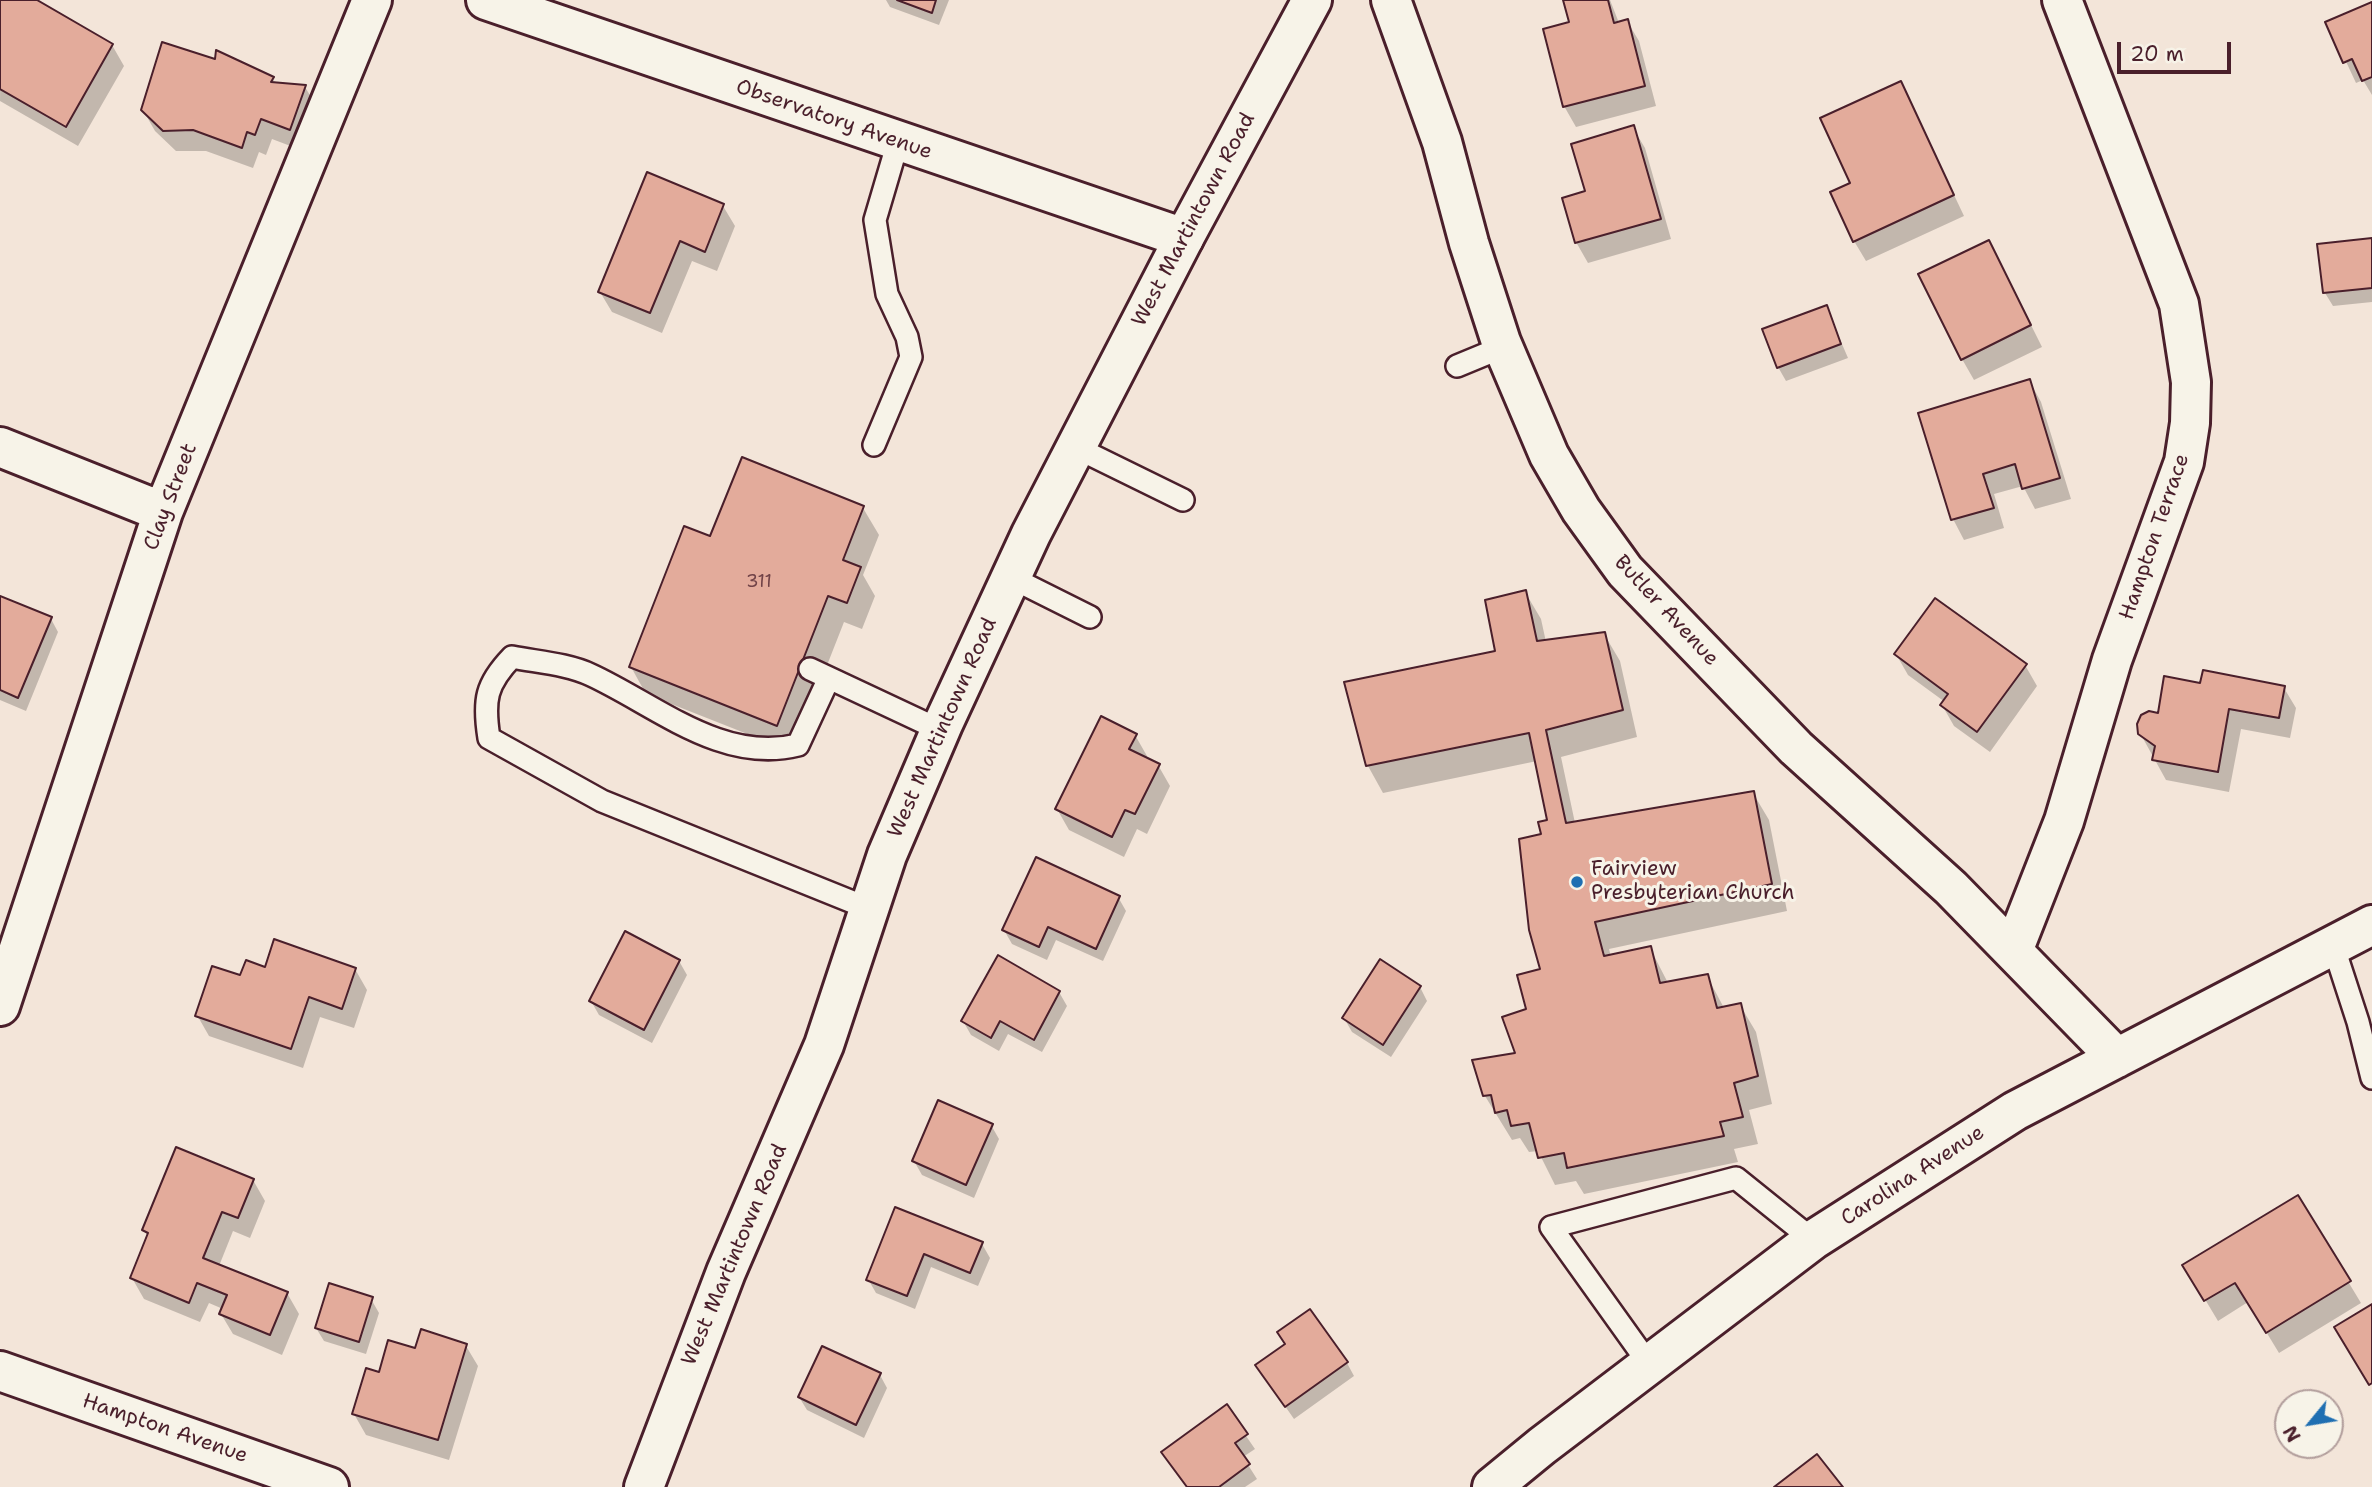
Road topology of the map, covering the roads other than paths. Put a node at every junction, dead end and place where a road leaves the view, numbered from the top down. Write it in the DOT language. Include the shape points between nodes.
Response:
graph roads {
  1 [pos="372,0"];
  2 [pos="485,0"];
  3 [pos="1312,0"];
  4 [pos="1391,0"];
  5 [pos="2062,0"];
  6 [pos="898,142"];
  7 [pos="1184,238"];
  8 [pos="1503,347"];
  9 [pos="1457,366"];
  10 [pos="874,445"];
  11 [pos="0,447"];
  12 [pos="1075,447"];
  13 [pos="1183,500"];
  14 [pos="163,512"];
  15 [pos="1010,578"];
  16 [pos="1090,617"];
  17 [pos="940,730"];
  18 [pos="870,909"];
  19 [pos="2372,925"];
  20 [pos="2333,946"];
  21 [pos="2013,951"];
  22 [pos="0,1006"];
  23 [pos="2117,1058"];
  24 [pos="2372,1078"];
  25 [pos="1813,1240"];
  26 [pos="1650,1364"];
  27 [pos="0,1371"];
  28 [pos="330,1487"];
  29 [pos="644,1487"];
  30 [pos="1493,1487"];
  1 -- 14 [label="street, Clay Street"];
  2 -- 6 [label="street, Observatory Avenue"];
  3 -- 7 [label="street, West Martintown Road"];
  4 -- 8 [label="street, Butler Avenue" via="1441,142"];
  5 -- 21 [label="street, Hampton Terrace" via="2179,304 2191,382 2190,409 2184,462 2112,660 2064,821"];
  6 -- 7 [label="street, Observatory Avenue"];
  6 -- 10 [label="lane" via="875,220 887,293 911,357"];
  7 -- 12 [label="street, West Martintown Road"];
  8 -- 9 [label="lane"];
  8 -- 21 [label="street, Butler Avenue" via="1549,455 1581,510 1626,572 1796,748 1951,888"];
  11 -- 14 [label="street"];
  12 -- 13 [label="lane"];
  12 -- 15 [label="street, West Martintown Road"];
  14 -- 22 [label="street, Clay Street"];
  15 -- 16 [label="lane"];
  15 -- 17 [label="street, West Martintown Road"];
  17 -- 18 [label="street, West Martintown Road" via="887,855"];
  17 -- 18 [label="lane" via="819,674 798,745 775,751 728,745 588,674 513,657 494,676 484,708 489,738 602,801"];
  18 -- 29 [label="street, West Martintown Road" via="824,1045 726,1272"];
  19 -- 20 [label="street, Carolina Avenue"];
  20 -- 23 [label="street, Carolina Avenue"];
  20 -- 24 [label="lane"];
  21 -- 23 [label="street, Butler Avenue"];
  23 -- 25 [label="street, Carolina Avenue" via="2015,1111"];
  25 -- 26 [label="street, Carolina Avenue"];
  25 -- 26 [label="lane" via="1737,1178 1551,1227"];
  26 -- 30 [label="street, Carolina Avenue"];
  27 -- 28 [label="street, Hampton Avenue"];
}
